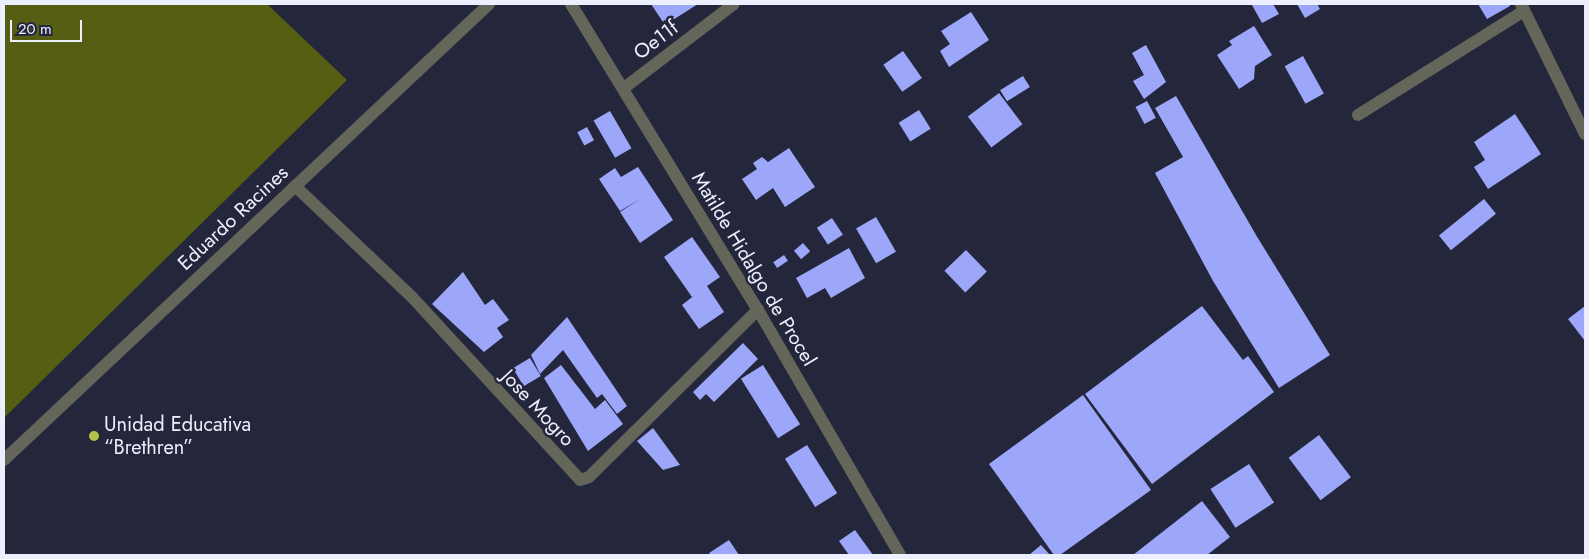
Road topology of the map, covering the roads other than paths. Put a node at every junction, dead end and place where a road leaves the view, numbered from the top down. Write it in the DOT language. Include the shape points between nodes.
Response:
graph roads {
  1 [pos="489,4"];
  2 [pos="571,4"];
  3 [pos="734,4"];
  4 [pos="1522,7"];
  5 [pos="624,88"];
  6 [pos="1358,115"];
  7 [pos="1585,134"];
  8 [pos="295,186"];
  9 [pos="758,310"];
  10 [pos="4,460"];
  11 [pos="900,555"];
  1 -- 8 [label="street, Eduardo Racines"];
  2 -- 5 [label="street, Matilde Hidalgo de Procel"];
  3 -- 5 [label="street, Oe11f"];
  4 -- 6 [label="street"];
  4 -- 7 [label="street"];
  5 -- 9 [label="street, Matilde Hidalgo de Procel"];
  8 -- 9 [label="street, Jose Mogro" via="412,298 580,480 589,477"];
  8 -- 10 [label="street, Eduardo Racines"];
  9 -- 11 [label="street, Matilde Hidalgo de Procel"];
}
